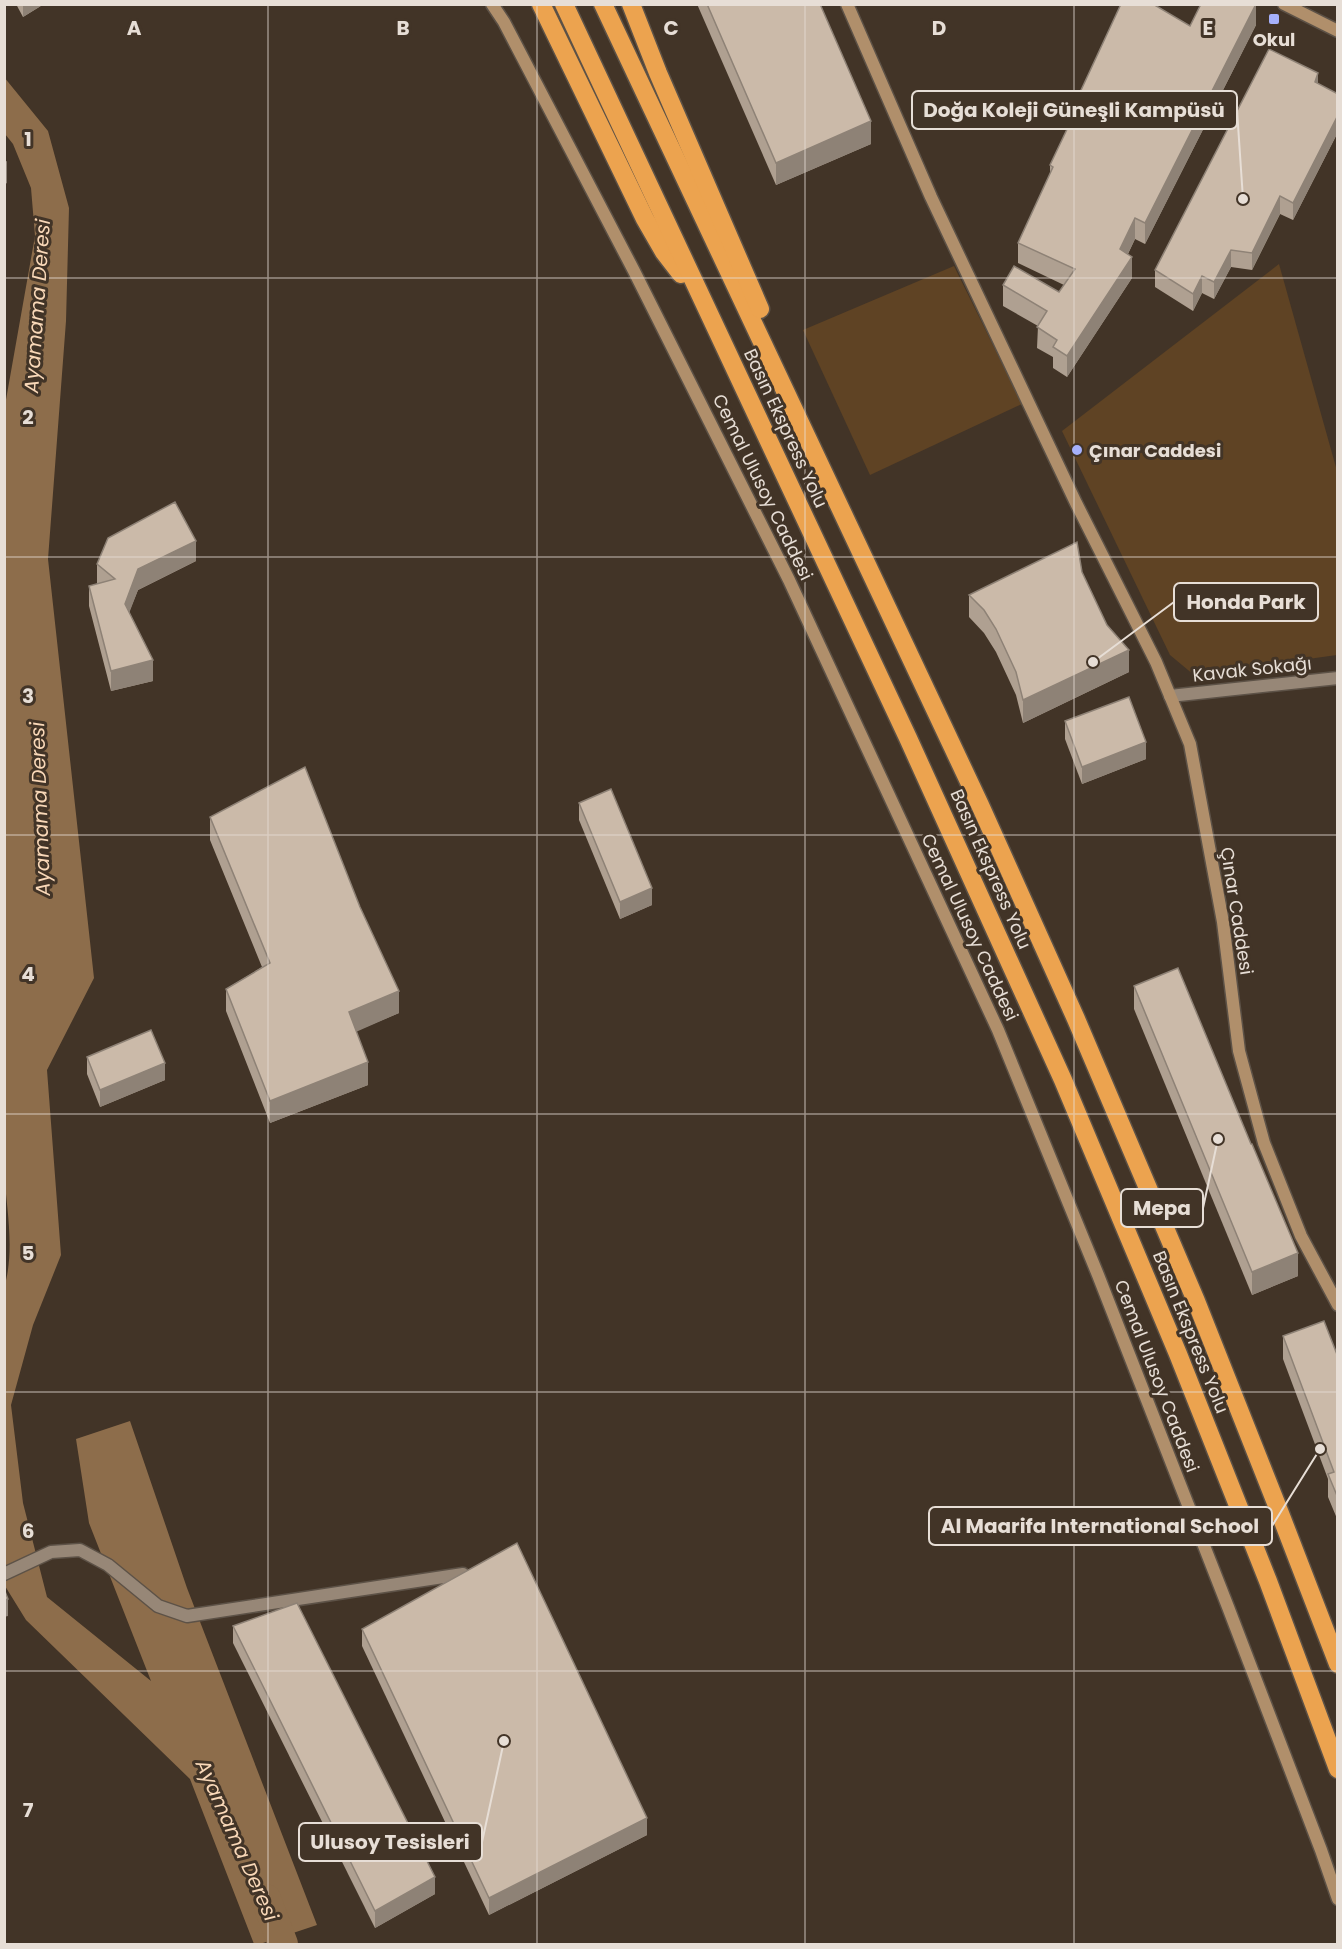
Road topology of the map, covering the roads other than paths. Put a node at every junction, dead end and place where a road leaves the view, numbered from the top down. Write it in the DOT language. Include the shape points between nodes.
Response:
graph roads {
  1 [pos="492,4"];
  2 [pos="541,4"];
  3 [pos="564,4"];
  4 [pos="603,4"];
  5 [pos="631,4"];
  6 [pos="638,4"];
  7 [pos="847,4"];
  8 [pos="1284,4"];
  9 [pos="1338,31"];
  10 [pos="658,73"];
  11 [pos="702,300"];
  12 [pos="768,353"];
  13 [pos="1338,678"];
  14 [pos="1170,696"];
  15 [pos="1334,1288"];
  16 [pos="1338,1305"];
  17 [pos="4,1574"];
  18 [pos="463,1574"];
  19 [pos="1338,1664"];
  20 [pos="1338,1769"];
  21 [pos="1338,1899"];
  1 -- 21 [label="main road, Cemal Ulusoy Caddesi" via="594,193 789,580 998,1030 1228,1607"];
  2 -- 11 [label="highway" via="645,219 664,252"];
  3 -- 11 [label="highway, Basın Ekspress Yolu"];
  4 -- 12 [label="highway, Basın Ekspress Yolu"];
  5 -- 10 [label="highway"];
  6 -- 10 [label="highway"];
  7 -- 14 [label="main road, Çınar Caddesi" via="936,207"];
  8 -- 9 [label="main road"];
  10 -- 12 [label="highway" via="764,318"];
  11 -- 20 [label="highway, Basın Ekspress Yolu" via="1067,1090 1178,1354"];
  12 -- 19 [label="highway, Basın Ekspress Yolu" via="980,805 1109,1095"];
  13 -- 14 [label="street, Kavak Sokağı"];
  14 -- 15 [label="main road, Çınar Caddesi" via="1190,744 1223,922 1239,1051 1264,1143 1301,1236"];
  15 -- 16 [label="main road, Çınar Caddesi"];
  17 -- 18 [label="street" via="51,1552 80,1550 108,1565 158,1606 187,1616"];
}
